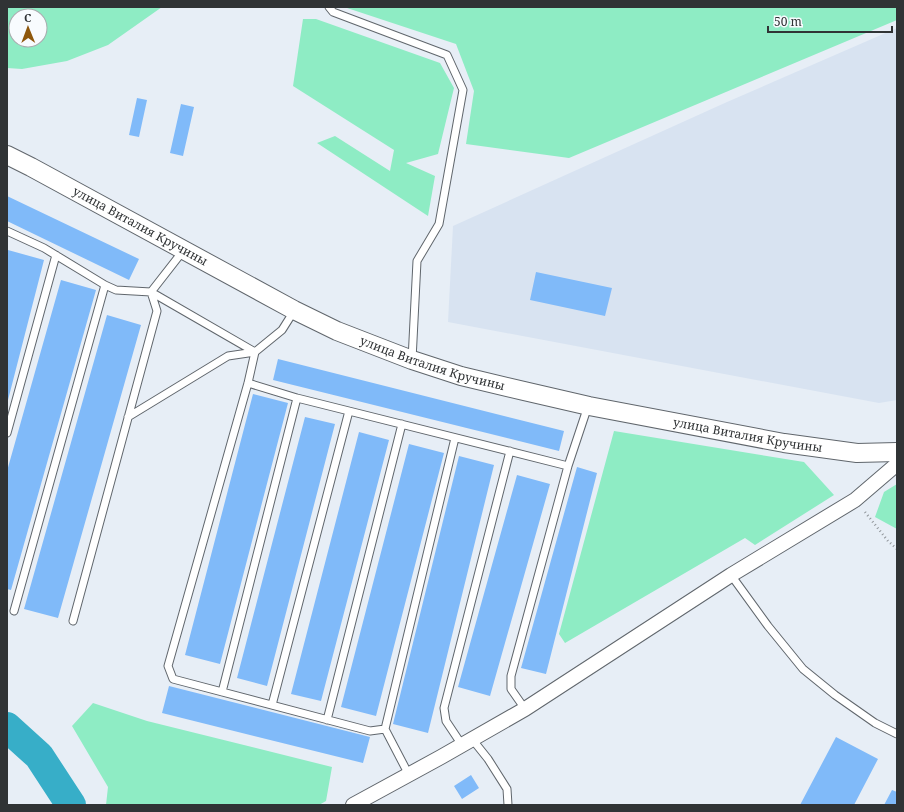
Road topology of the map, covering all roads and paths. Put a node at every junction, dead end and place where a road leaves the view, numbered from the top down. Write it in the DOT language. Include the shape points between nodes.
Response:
graph roads {
  1 [pos="329,7"];
  2 [pos="7,155"];
  3 [pos="7,231"];
  4 [pos="183,251"];
  5 [pos="56,255"];
  6 [pos="105,285"];
  7 [pos="151,292"];
  8 [pos="294,310"];
  9 [pos="255,352"];
  10 [pos="412,360"];
  11 [pos="248,383"];
  12 [pos="298,398"];
  13 [pos="588,406"];
  14 [pos="349,411"];
  15 [pos="128,417"];
  16 [pos="402,424"];
  17 [pos="7,433"];
  18 [pos="455,438"];
  19 [pos="510,451"];
  20 [pos="897,452"];
  21 [pos="897,464"];
  22 [pos="568,466"];
  23 [pos="855,500"];
  24 [pos="897,549"];
  25 [pos="731,575"];
  26 [pos="14,611"];
  27 [pos="73,621"];
  28 [pos="222,692"];
  29 [pos="272,705"];
  30 [pos="524,709"];
  31 [pos="327,720"];
  32 [pos="386,729"];
  33 [pos="897,734"];
  34 [pos="467,742"];
  35 [pos="409,774"];
  36 [pos="353,805"];
  37 [pos="508,805"];
  1 -- 10 [label="lane" via="334,12 447,54 463,90 440,224 417,261"];
  2 -- 4 [label="street, улица Виталия Кручины"];
  3 -- 5 [label="lane"];
  4 -- 7 [label="lane"];
  4 -- 8 [label="street, улица Виталия Кручины"];
  5 -- 6 [label="lane"];
  5 -- 17 [label="lane"];
  6 -- 7 [label="lane" via="116,290"];
  6 -- 26 [label="lane"];
  7 -- 9 [label="lane"];
  7 -- 15 [label="lane" via="157,311"];
  8 -- 9 [label="lane" via="282,330"];
  8 -- 10 [label="street, улица Виталия Кручины" via="337,331"];
  9 -- 11 [label="lane"];
  9 -- 15 [label="lane" via="228,356"];
  10 -- 13 [label="street, улица Виталия Кручины" via="461,376"];
  11 -- 12 [label="lane"];
  11 -- 28 [label="lane" via="168,666 173,679"];
  12 -- 14 [label="lane"];
  12 -- 28 [label="lane"];
  13 -- 20 [label="street, улица Виталия Кручины" via="810,447 857,453"];
  13 -- 22 [label="lane"];
  14 -- 16 [label="lane"];
  14 -- 29 [label="lane"];
  15 -- 27 [label="lane"];
  16 -- 18 [label="lane"];
  16 -- 31 [label="lane"];
  18 -- 19 [label="lane"];
  18 -- 32 [label="lane"];
  19 -- 22 [label="lane"];
  19 -- 34 [label="lane" via="444,708 446,721"];
  21 -- 23 [label="street"];
  22 -- 30 [label="lane" via="510,676 511,689"];
  23 -- 24 [label="path" via="888,542"];
  23 -- 25 [label="street"];
  25 -- 30 [label="street"];
  25 -- 33 [label="lane" via="803,669 875,723"];
  28 -- 29 [label="lane"];
  29 -- 31 [label="lane"];
  30 -- 34 [label="street"];
  31 -- 32 [label="lane" via="370,731"];
  32 -- 35 [label="lane"];
  34 -- 35 [label="street"];
  34 -- 37 [label="lane" via="488,759 507,789"];
  35 -- 36 [label="street"];
}
